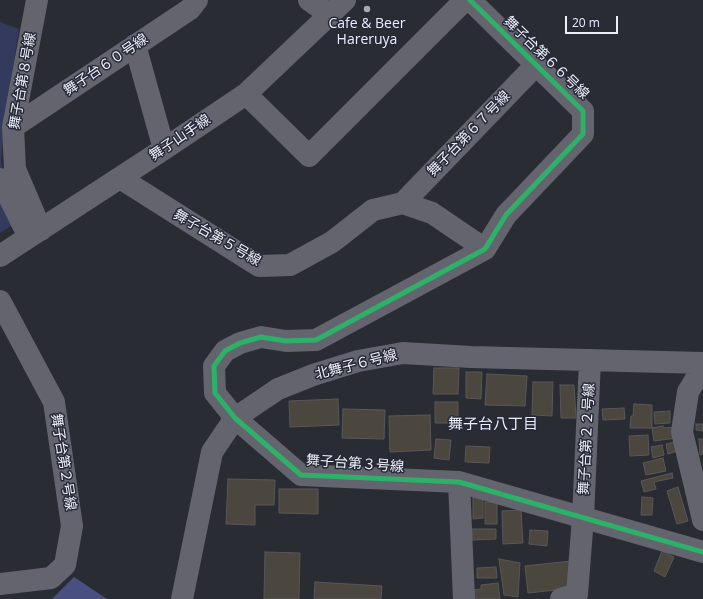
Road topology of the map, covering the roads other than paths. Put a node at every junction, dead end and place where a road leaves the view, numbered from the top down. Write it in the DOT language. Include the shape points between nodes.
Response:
graph roads {
  1 [pos="38,0"];
  2 [pos="197,0"];
  3 [pos="309,0"];
  4 [pos="465,0"];
  5 [pos="470,0"];
  6 [pos="337,8"];
  7 [pos="135,45"];
  8 [pos="536,65"];
  9 [pos="246,94"];
  10 [pos="14,127"];
  11 [pos="164,150"];
  12 [pos="120,178"];
  13 [pos="0,179"];
  14 [pos="403,203"];
  15 [pos="35,234"];
  16 [pos="485,249"];
  17 [pos="0,256"];
  18 [pos="0,301"];
  19 [pos="590,360"];
  20 [pos="703,363"];
  21 [pos="703,367"];
  22 [pos="235,418"];
  23 [pos="696,462"];
  24 [pos="459,482"];
  25 [pos="583,518"];
  26 [pos="703,520"];
  27 [pos="703,552"];
  28 [pos="0,584"];
  29 [pos="182,599"];
  30 [pos="464,599"];
  31 [pos="561,599"];
  1 -- 10 [label="street, 舞子台第８号線"];
  2 -- 7 [label="street, 舞子台６０号線" via="190,9"];
  3 -- 6 [label="street"];
  4 -- 9 [label="street" via="309,156"];
  5 -- 8 [label="street, 舞子台第６６号線"];
  6 -- 9 [label="street, 舞子山手線"];
  7 -- 10 [label="street, 舞子台６０号線"];
  7 -- 11 [label="street"];
  8 -- 14 [label="street, 舞子台第６７号線"];
  8 -- 16 [label="street, 舞子台第６６号線" via="583,111 583,134 506,215"];
  9 -- 11 [label="street, 舞子山手線"];
  10 -- 15 [label="street, 舞子台第８号線" via="15,170"];
  11 -- 12 [label="street, 舞子山手線"];
  12 -- 14 [label="street, 舞子台第５号線" via="259,266 290,266 332,242 373,210"];
  12 -- 15 [label="street, 舞子山手線"];
  13 -- 15 [label="street"];
  14 -- 16 [label="street" via="432,213"];
  15 -- 17 [label="street, 舞子山手線"];
  16 -- 22 [label="street, 舞子台第３号線" via="316,340 286,341 261,337 240,343 225,351 214,366 215,393"];
  18 -- 28 [label="street, 舞子台第２号線" via="54,402 72,526 65,565 51,578"];
  19 -- 20 [label="street, 北舞子６号線"];
  19 -- 22 [label="street, 北舞子６号線" via="403,353 358,361 313,375 278,389"];
  19 -- 25 [label="street, 舞子台第２２号線"];
  21 -- 23 [label="street" via="688,392 682,432"];
  22 -- 24 [label="street, 舞子台第３号線" via="301,475"];
  22 -- 29 [label="street, 北舞子６号線" via="212,452"];
  23 -- 26 [label="street"];
  24 -- 25 [label="street, 舞子台第３号線"];
  24 -- 30 [label="street"];
  25 -- 27 [label="street, 舞子台第３号線"];
  25 -- 31 [label="street, 舞子台第２２号線" via="577,594"];
}
